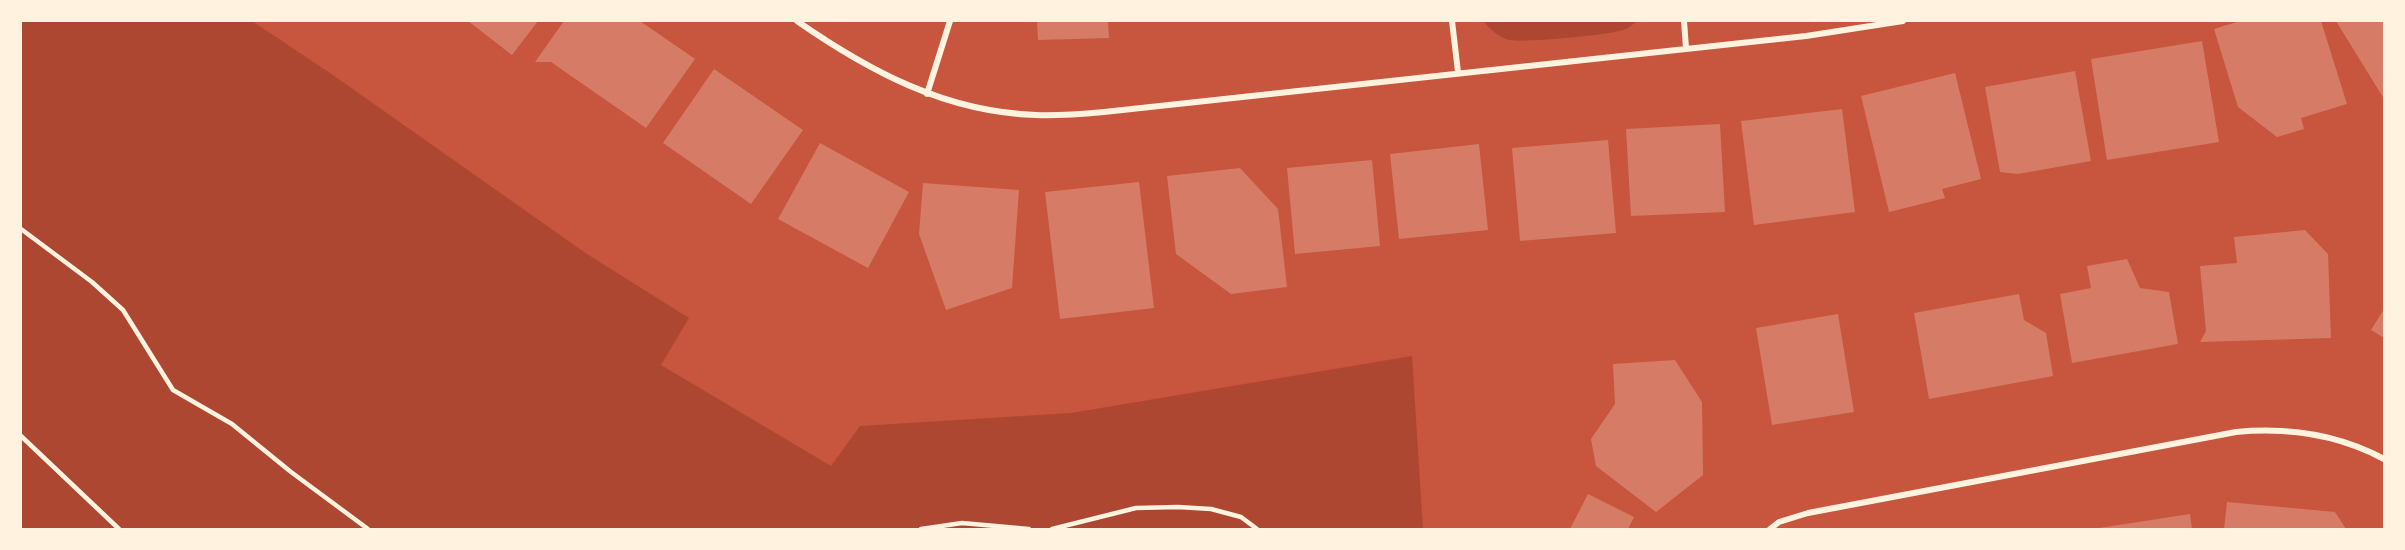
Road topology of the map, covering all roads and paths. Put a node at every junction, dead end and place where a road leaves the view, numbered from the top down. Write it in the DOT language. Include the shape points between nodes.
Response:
graph roads {
  1 [pos="797,21"];
  2 [pos="950,21"];
  3 [pos="1452,21"];
  4 [pos="1683,21"];
  5 [pos="1903,21"];
  6 [pos="1686,48"];
  7 [pos="1458,72"];
  8 [pos="927,94"];
  9 [pos="21,229"];
  10 [pos="21,436"];
  11 [pos="2384,459"];
  12 [pos="119,529"];
  13 [pos="368,529"];
  14 [pos="921,529"];
  15 [pos="1029,529"];
  16 [pos="1052,529"];
  17 [pos="1257,529"];
  18 [pos="1770,529"];
  1 -- 8 [label="street" via="840,51"];
  2 -- 8 [label="street"];
  3 -- 7 [label="street"];
  4 -- 6 [label="street"];
  5 -- 6 [label="street"];
  6 -- 7 [label="street"];
  7 -- 8 [label="street" via="1063,115 979,109"];
  9 -- 13 [label="lane" via="123,310 173,390 232,424"];
  10 -- 12 [label="lane"];
  11 -- 18 [label="street" via="2315,433 2236,432 1808,513"];
  14 -- 15 [label="lane" via="962,523"];
  16 -- 17 [label="lane" via="1136,508 1178,507 1211,509 1241,517"];
}
